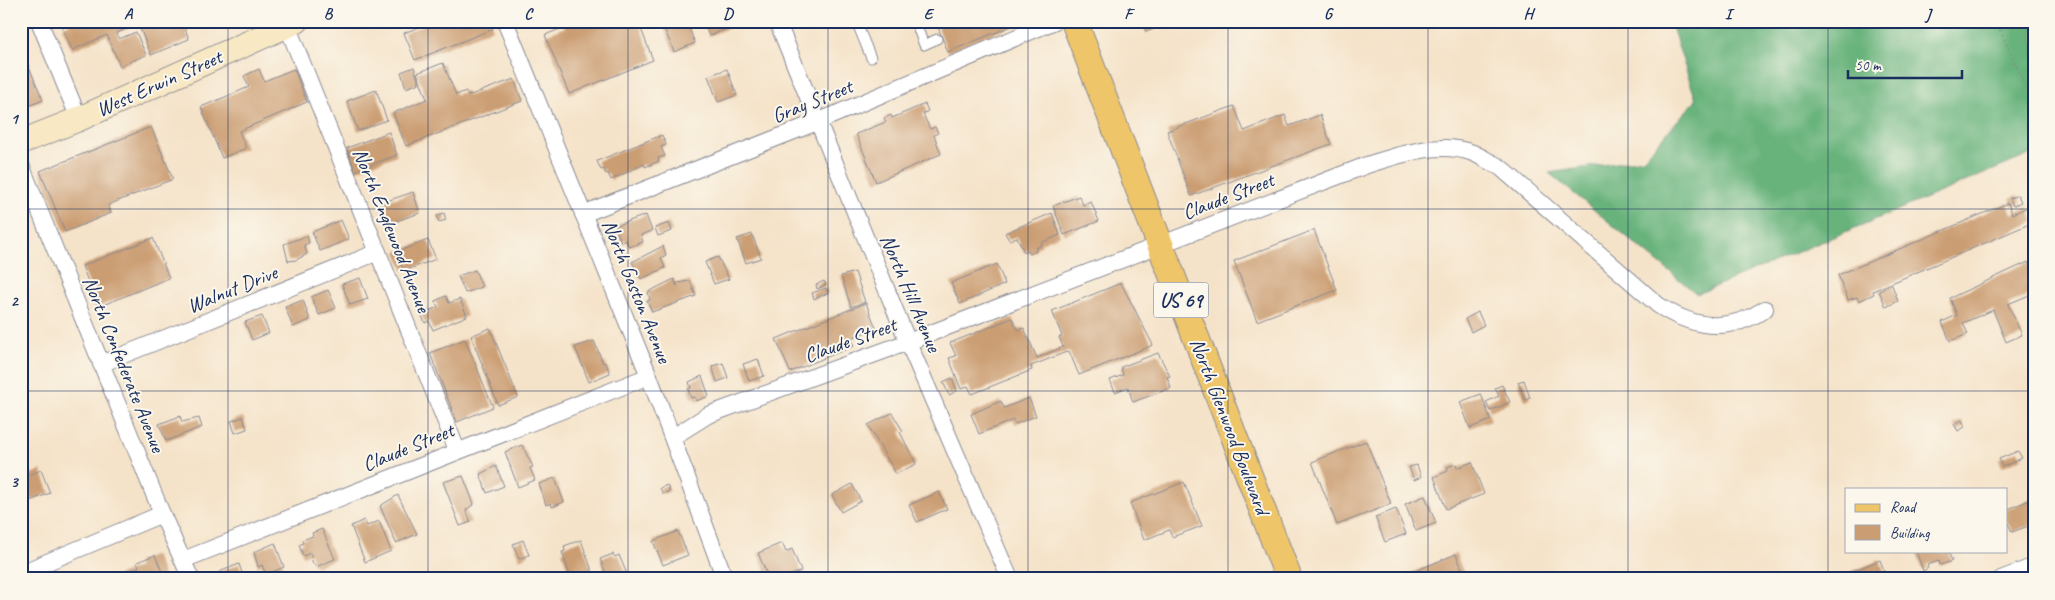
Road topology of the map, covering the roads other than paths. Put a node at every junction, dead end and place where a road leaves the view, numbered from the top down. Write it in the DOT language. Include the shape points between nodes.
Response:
graph roads {
  1 [pos="39,21"];
  2 [pos="505,21"];
  3 [pos="777,21"];
  4 [pos="856,21"];
  5 [pos="915,21"];
  6 [pos="1055,21"];
  7 [pos="1074,21"];
  8 [pos="292,23"];
  9 [pos="937,39"];
  10 [pos="871,58"];
  11 [pos="79,119"];
  12 [pos="817,122"];
  13 [pos="21,142"];
  14 [pos="21,165"];
  15 [pos="583,214"];
  16 [pos="1160,244"];
  17 [pos="378,252"];
  18 [pos="1765,309"];
  19 [pos="908,342"];
  20 [pos="101,364"];
  21 [pos="649,376"];
  22 [pos="673,437"];
  23 [pos="457,450"];
  24 [pos="162,514"];
  25 [pos="183,560"];
  26 [pos="2034,566"];
  27 [pos="21,574"];
  28 [pos="720,577"];
  29 [pos="191,579"];
  30 [pos="1010,579"];
  31 [pos="1290,579"];
  32 [pos="2001,579"];
  1 -- 11 [label="street"];
  2 -- 15 [label="street, North Gaston Avenue"];
  3 -- 12 [label="street, North Hill Avenue"];
  4 -- 10 [label="lane"];
  5 -- 9 [label="lane" via="924,45"];
  6 -- 12 [label="street, Gray Street"];
  7 -- 16 [label="main road, North Glenwood Boulevard / US 69"];
  8 -- 11 [label="main road, West Erwin Street"];
  8 -- 17 [label="street, North Englewood Avenue"];
  11 -- 13 [label="main road, West Erwin Street"];
  12 -- 15 [label="street, Gray Street"];
  12 -- 19 [label="street, North Hill Avenue"];
  14 -- 20 [label="street, North Confederate Avenue"];
  15 -- 21 [label="street, North Gaston Avenue"];
  16 -- 18 [label="street, Claude Street" via="1367,165 1422,150 1448,149 1472,153 1500,168 1676,317 1696,324 1718,326 1739,322"];
  16 -- 19 [label="street, Claude Street"];
  16 -- 31 [label="main road, North Glenwood Boulevard / US 69"];
  17 -- 20 [label="street, Walnut Drive"];
  17 -- 23 [label="street, North Englewood Avenue"];
  19 -- 22 [label="street, Claude Street" via="708,415"];
  19 -- 30 [label="street, North Hill Avenue"];
  20 -- 24 [label="street, North Confederate Avenue"];
  21 -- 22 [label="street, North Gaston Avenue"];
  21 -- 23 [label="street, Claude Street"];
  22 -- 28 [label="street, North Gaston Avenue"];
  23 -- 25 [label="street, Claude Street"];
  24 -- 25 [label="street, North Confederate Avenue"];
  24 -- 27 [label="street"];
  25 -- 29 [label="street, North Confederate Avenue"];
  26 -- 32 [label="street"];
}
